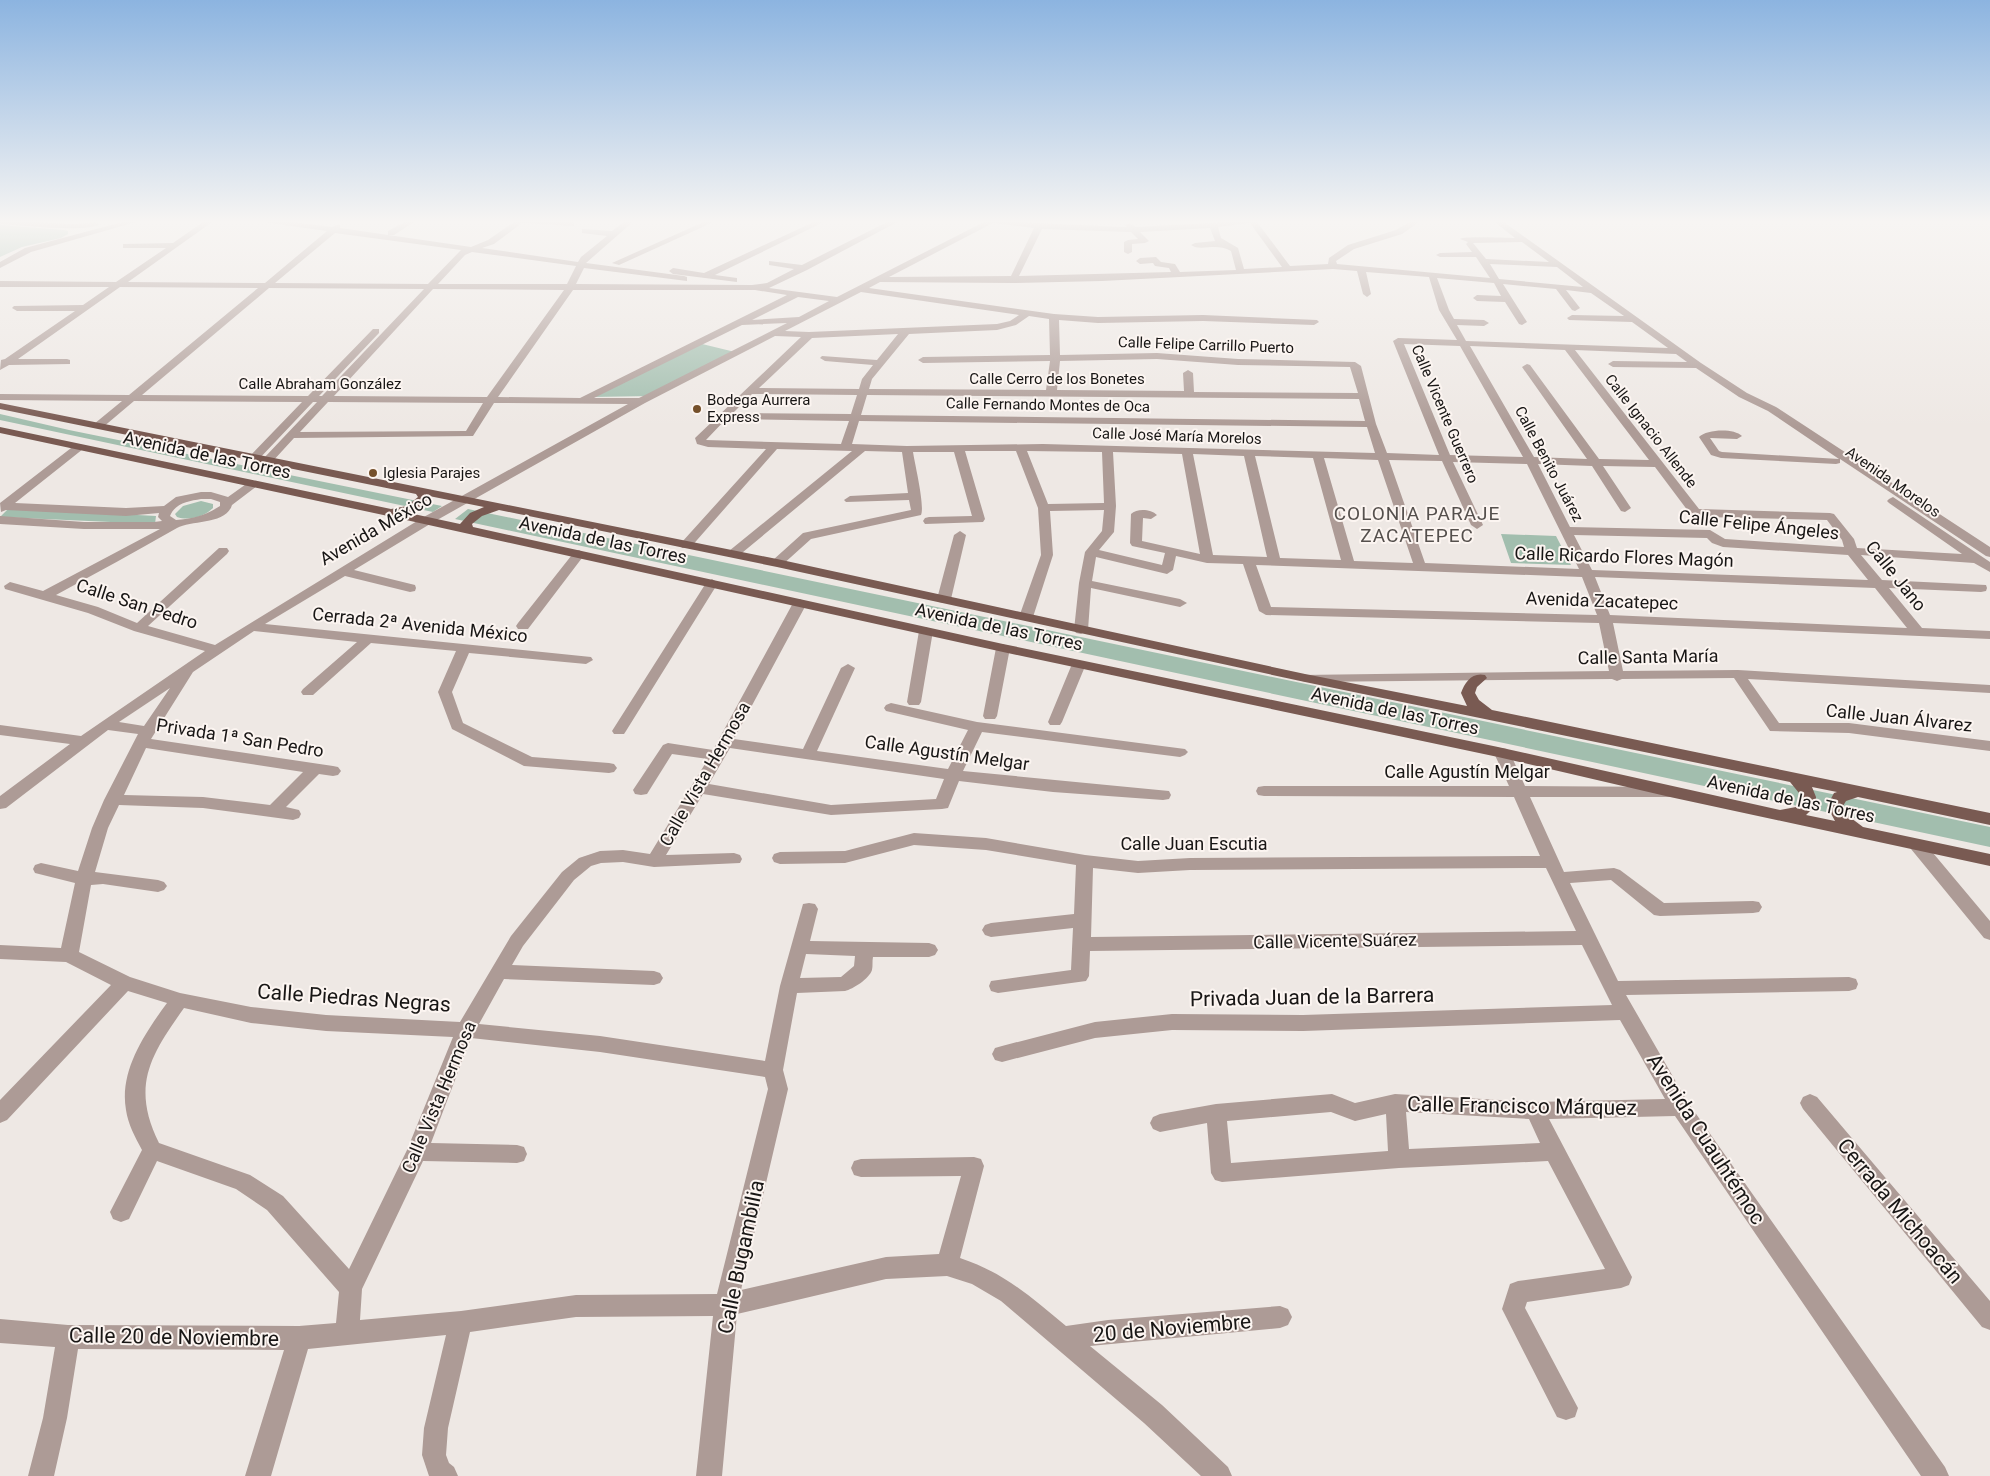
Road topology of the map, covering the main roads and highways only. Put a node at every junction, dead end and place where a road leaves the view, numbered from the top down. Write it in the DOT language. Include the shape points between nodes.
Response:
graph roads {
  1 [pos="0,406"];
  2 [pos="0,430"];
  3 [pos="421,492"];
  4 [pos="500,508"];
  5 [pos="388,512"];
  6 [pos="468,530"];
  7 [pos="1480,678"];
  8 [pos="1492,714"];
  9 [pos="1794,778"];
  10 [pos="1862,792"];
  11 [pos="1776,814"];
  12 [pos="1990,819"];
  13 [pos="1864,834"];
  14 [pos="1990,860"];
  1 -- 3 [label="main road, Avenida de las Torres"];
  2 -- 5 [label="main road, Avenida de las Torres"];
  3 -- 4 [label="main road, Avenida de las Torres"];
  3 -- 5 [label="main road" via="424,497 417,505"];
  4 -- 6 [label="main road" via="474,515 466,524"];
  4 -- 8 [label="main road, Avenida de las Torres" via="777,563 1305,678"];
  5 -- 6 [label="main road, Avenida de las Torres"];
  6 -- 11 [label="main road, Avenida de las Torres"];
  7 -- 8 [label="main road" via="1468,689 1470,698 1478,707"];
  8 -- 9 [label="main road, Avenida de las Torres"];
  9 -- 10 [label="main road, Avenida de las Torres"];
  9 -- 11 [label="main road" via="1805,789 1808,805 1800,812"];
  10 -- 12 [label="main road, Avenida de las Torres"];
  10 -- 13 [label="main road" via="1840,797 1835,806 1841,818"];
  11 -- 13 [label="main road, Avenida de las Torres"];
  13 -- 14 [label="main road, Avenida de las Torres"];
}
